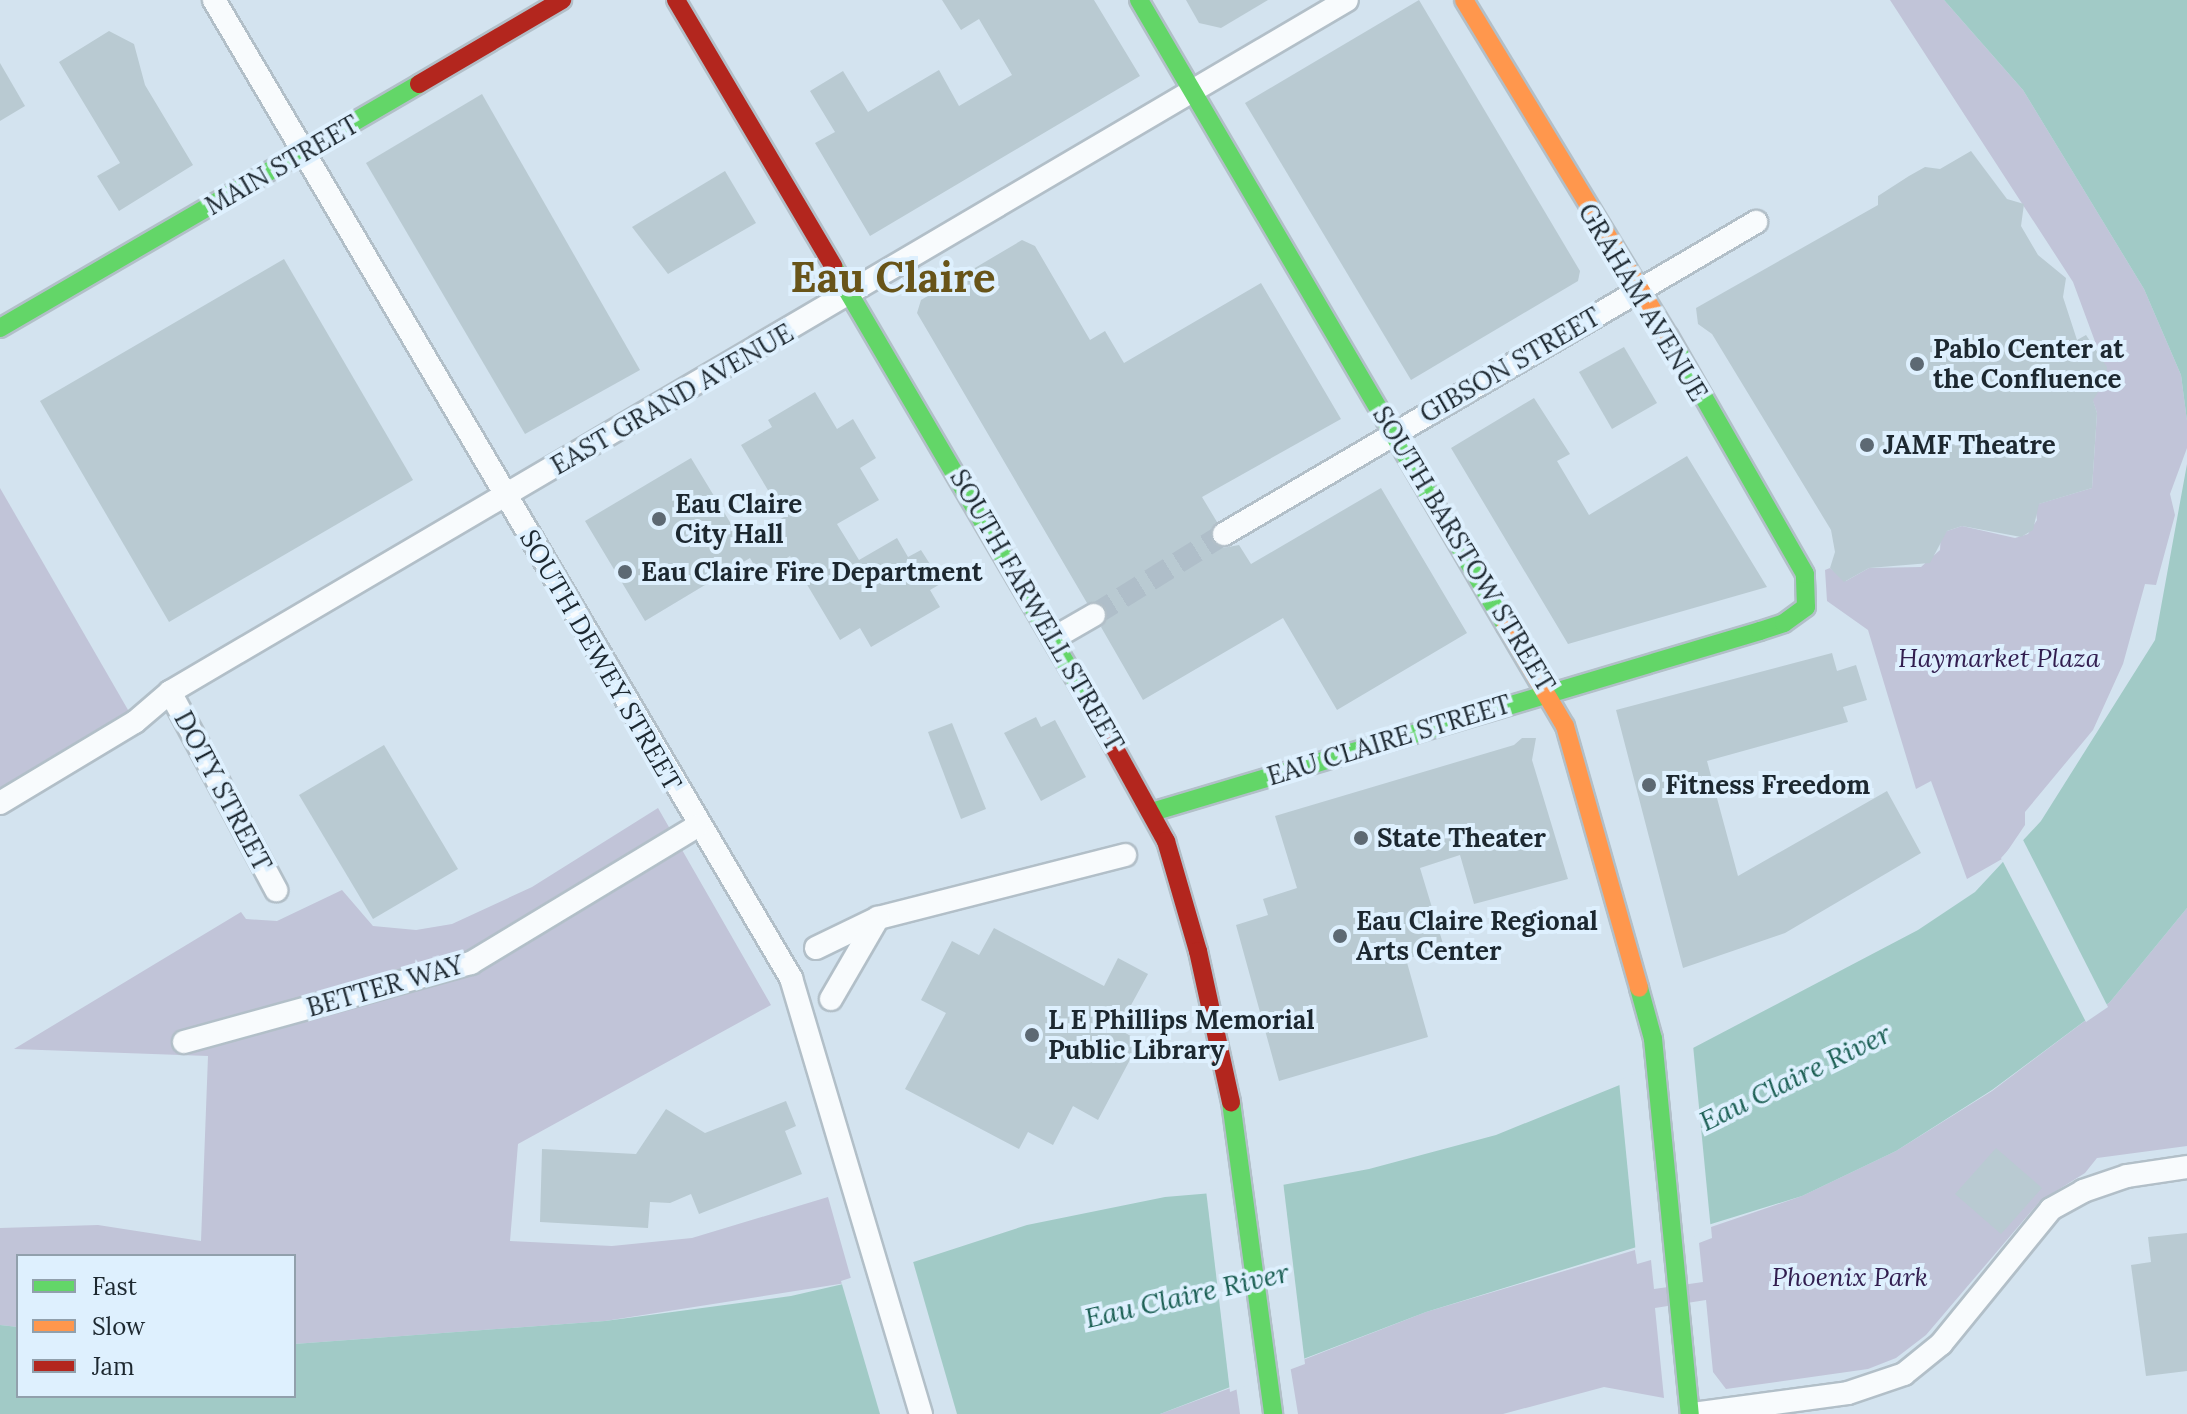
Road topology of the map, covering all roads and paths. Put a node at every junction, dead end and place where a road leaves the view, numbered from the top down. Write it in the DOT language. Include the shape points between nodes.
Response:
graph roads {
  1 [pos="214,0"];
  2 [pos="562,0"];
  3 [pos="676,0"];
  4 [pos="1139,0"];
  5 [pos="1347,0"];
  6 [pos="1464,0"];
  7 [pos="1191,87"];
  8 [pos="301,154"];
  9 [pos="1756,222"];
  10 [pos="1639,291"];
  11 [pos="853,294"];
  12 [pos="0,328"];
  13 [pos="1395,431"];
  14 [pos="506,494"];
  15 [pos="1224,534"];
  16 [pos="1806,607"];
  17 [pos="1094,615"];
  18 [pos="1054,638"];
  19 [pos="170,692"];
  20 [pos="1550,693"];
  21 [pos="0,803"];
  22 [pos="1152,812"];
  23 [pos="697,826"];
  24 [pos="1125,855"];
  25 [pos="276,890"];
  26 [pos="878,918"];
  27 [pos="816,948"];
  28 [pos="831,999"];
  29 [pos="184,1042"];
  30 [pos="2187,1167"];
  31 [pos="921,1414"];
  32 [pos="1273,1414"];
  33 [pos="1692,1414"];
  1 -- 8 [label="street, SOUTH DEWEY STREET"];
  2 -- 8 [label="street, MAIN STREET"];
  3 -- 11 [label="street, SOUTH FARWELL STREET"];
  4 -- 7 [label="street, SOUTH BARSTOW STREET"];
  5 -- 7 [label="street, EAST GRAND AVENUE"];
  6 -- 10 [label="street, GRAHAM AVENUE"];
  7 -- 11 [label="street, EAST GRAND AVENUE"];
  7 -- 13 [label="street, SOUTH BARSTOW STREET"];
  8 -- 12 [label="street, MAIN STREET"];
  8 -- 14 [label="street, SOUTH DEWEY STREET"];
  9 -- 10 [label="street, GIBSON STREET"];
  10 -- 13 [label="street, GIBSON STREET"];
  10 -- 16 [label="street, GRAHAM AVENUE" via="1805,574"];
  11 -- 14 [label="street, EAST GRAND AVENUE"];
  11 -- 18 [label="street, SOUTH FARWELL STREET"];
  13 -- 15 [label="street, GIBSON STREET"];
  13 -- 20 [label="street, SOUTH BARSTOW STREET" via="1525,662"];
  14 -- 19 [label="street, EAST GRAND AVENUE"];
  14 -- 23 [label="street, SOUTH DEWEY STREET"];
  16 -- 20 [label="street, EAU CLAIRE STREET" via="1784,623"];
  17 -- 18 [label="street"];
  18 -- 22 [label="street, SOUTH FARWELL STREET"];
  19 -- 21 [label="street, EAST GRAND AVENUE" via="135,722"];
  19 -- 25 [label="street, DOTY STREET"];
  20 -- 22 [label="street, EAU CLAIRE STREET"];
  20 -- 33 [label="street, SOUTH BARSTOW STREET" via="1565,726 1653,1039"];
  22 -- 32 [label="street, SOUTH FARWELL STREET" via="1166,841 1198,951 1239,1156"];
  23 -- 29 [label="street, BETTER WAY" via="471,963"];
  23 -- 31 [label="street, SOUTH DEWEY STREET" via="791,978"];
  24 -- 26 [label="street"];
  26 -- 27 [label="street"];
  26 -- 28 [label="street"];
  30 -- 33 [label="street" via="2127,1176 2051,1209 1949,1335 1904,1374 1848,1393"];
}
